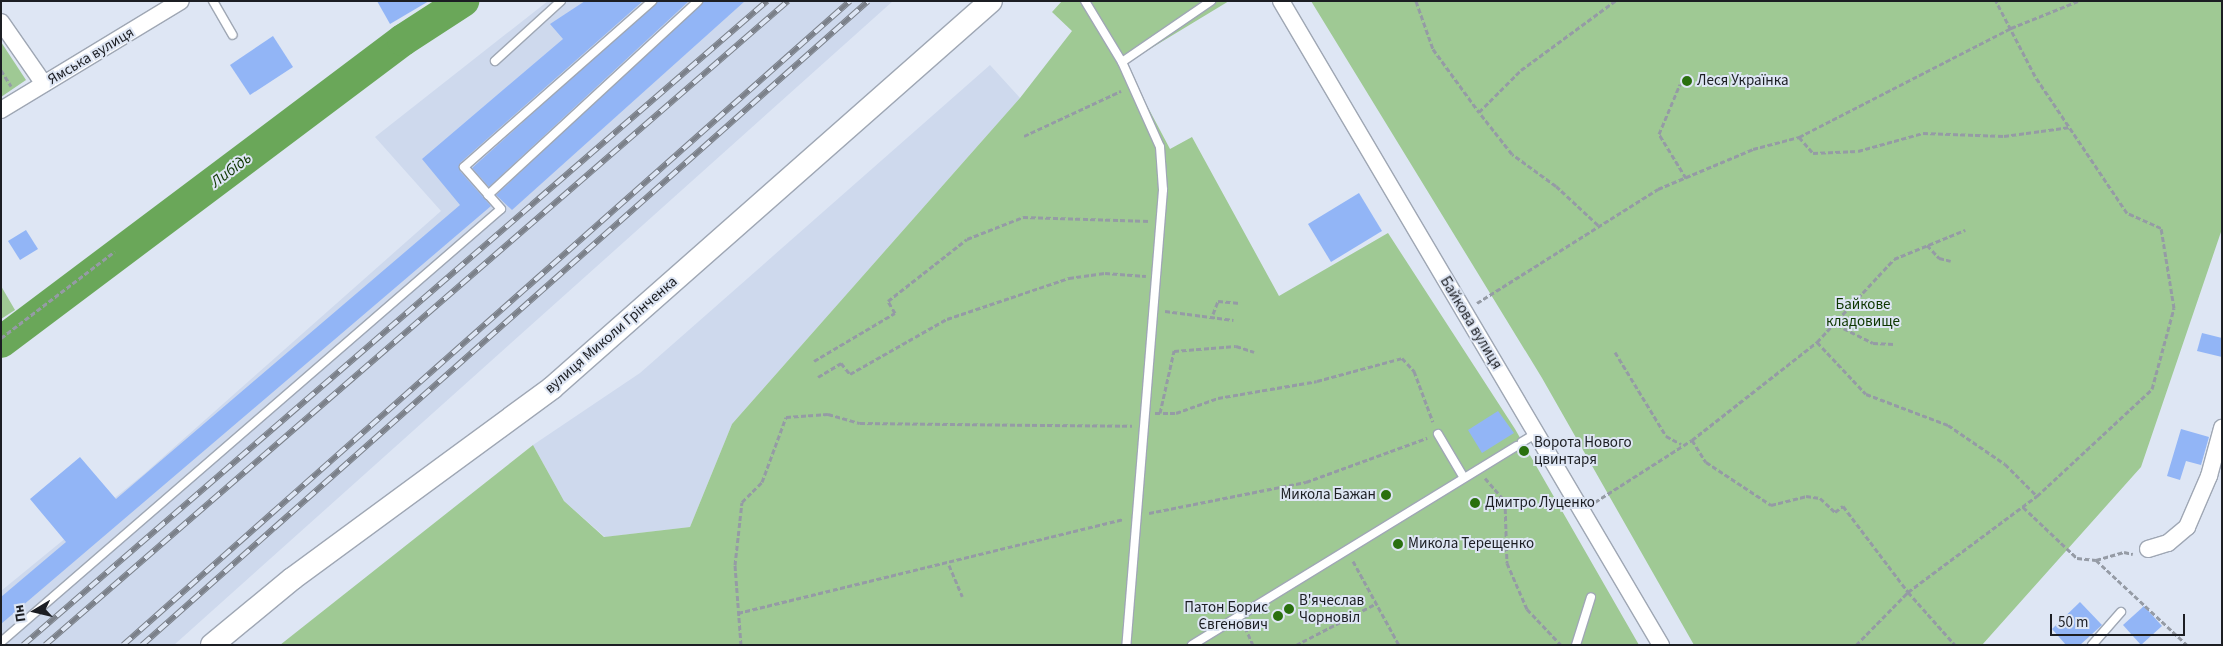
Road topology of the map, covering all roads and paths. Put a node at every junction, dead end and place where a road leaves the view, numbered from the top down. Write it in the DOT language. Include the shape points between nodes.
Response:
graph roads {
  1 [pos="213,1"];
  2 [pos="561,1"];
  3 [pos="652,1"];
  4 [pos="698,1"];
  5 [pos="991,1"];
  6 [pos="1085,1"];
  7 [pos="1211,1"];
  8 [pos="1282,1"];
  9 [pos="1416,1"];
  10 [pos="1615,1"];
  11 [pos="1996,1"];
  12 [pos="2078,1"];
  13 [pos="177,2"];
  14 [pos="1,22"];
  15 [pos="2011,28"];
  16 [pos="233,35"];
  17 [pos="495,60"];
  18 [pos="1122,62"];
  19 [pos="1687,80"];
  20 [pos="44,84"];
  21 [pos="1113,94"];
  22 [pos="1,110"];
  23 [pos="1479,112"];
  24 [pos="2070,127"];
  25 [pos="1024,136"];
  26 [pos="1799,137"];
  27 [pos="1686,178"];
  28 [pos="488,195"];
  29 [pos="1161,222"];
  30 [pos="1598,225"];
  31 [pos="1965,230"];
  32 [pos="1927,245"];
  33 [pos="115,251"];
  34 [pos="1951,261"];
  35 [pos="1156,277"];
  36 [pos="1240,303"];
  37 [pos="1153,310"];
  38 [pos="1464,312"];
  39 [pos="1212,314"];
  40 [pos="1233,320"];
  41 [pos="1837,325"];
  42 [pos="1,338"];
  43 [pos="1817,342"];
  44 [pos="1894,344"];
  45 [pos="1254,352"];
  46 [pos="1615,352"];
  47 [pos="814,360"];
  48 [pos="818,377"];
  49 [pos="1144,426"];
  50 [pos="2222,428"];
  51 [pos="1537,433"];
  52 [pos="1438,434"];
  53 [pos="1692,440"];
  54 [pos="1680,444"];
  55 [pos="1479,468"];
  56 [pos="1464,478"];
  57 [pos="2037,496"];
  58 [pos="2023,506"];
  59 [pos="1582,510"];
  60 [pos="1136,516"];
  61 [pos="2148,549"];
  62 [pos="1353,560"];
  63 [pos="2096,560"];
  64 [pos="949,565"];
  65 [pos="1908,592"];
  66 [pos="962,596"];
  67 [pos="1591,597"];
  68 [pos="1377,603"];
  69 [pos="2121,612"];
  70 [pos="738,613"];
  71 [pos="1245,627"];
  72 [pos="1,642"];
  73 [pos="212,645"];
  74 [pos="741,645"];
  75 [pos="1126,645"];
  76 [pos="1192,645"];
  77 [pos="1253,645"];
  78 [pos="1296,645"];
  79 [pos="1399,645"];
  80 [pos="1561,645"];
  81 [pos="1576,645"];
  82 [pos="1660,645"];
  83 [pos="1856,645"];
  84 [pos="1955,645"];
  85 [pos="2092,645"];
  86 [pos="2187,645"];
  1 -- 16 [label="lane"];
  2 -- 17 [label="lane"];
  3 -- 28 [label="lane" via="464,168"];
  4 -- 28 [label="lane"];
  5 -- 73 [label="main road, вулиця Миколи Грінченка" via="552,388 292,579"];
  6 -- 18 [label="lane"];
  7 -- 18 [label="lane"];
  8 -- 38 [label="street, Байкова вулиця"];
  9 -- 23 [label="path" via="1433,49"];
  10 -- 23 [label="path" via="1521,70"];
  11 -- 15 [label="path"];
  12 -- 15 [label="path"];
  13 -- 20 [label="street, Ямська вулиця"];
  14 -- 20 [label="street"];
  15 -- 24 [label="path" via="2035,76"];
  15 -- 26 [label="path"];
  18 -- 29 [label="lane" via="1160,147"];
  19 -- 27 [label="path" via="1680,84 1659,134"];
  20 -- 22 [label="street, Ямська вулиця"];
  21 -- 25 [label="path"];
  23 -- 30 [label="path" via="1512,154 1556,186"];
  24 -- 26 [label="path" via="2004,136 1923,133 1858,151 1822,153 1813,153"];
  24 -- 57 [label="path" via="2127,212 2161,228 2174,308 2152,389"];
  26 -- 27 [label="path" via="1753,149"];
  27 -- 30 [label="path"];
  28 -- 72 [label="lane" via="501,209"];
  29 -- 35 [label="lane"];
  29 -- 47 [label="path" via="1022,217 967,239 888,301 896,313"];
  30 -- 38 [label="path"];
  31 -- 32 [label="path"];
  32 -- 34 [label="path" via="1939,258"];
  32 -- 41 [label="path" via="1894,259"];
  33 -- 42 [label="path"];
  35 -- 37 [label="lane"];
  35 -- 48 [label="path" via="1105,273 1069,278 947,318 850,374 841,362"];
  36 -- 39 [label="path" via="1218,301"];
  37 -- 39 [label="path"];
  37 -- 49 [label="lane"];
  38 -- 51 [label="street, Байкова вулиця"];
  39 -- 40 [label="path"];
  41 -- 43 [label="path"];
  41 -- 44 [label="path" via="1873,343"];
  43 -- 53 [label="path"];
  43 -- 57 [label="path" via="1866,394 1948,425 2005,464"];
  45 -- 52 [label="path" via="1236,346 1174,351 1160,413 1317,381 1402,358 1414,371"];
  46 -- 54 [label="path" via="1666,436"];
  49 -- 60 [label="lane"];
  49 -- 70 [label="path" via="860,423 828,414 786,417 762,482 742,502 735,565"];
  50 -- 61 [label="street" via="2209,476 2187,528 2168,543"];
  51 -- 55 [label="lane"];
  51 -- 59 [label="street, Байкова вулиця"];
  52 -- 56 [label="lane"];
  52 -- 60 [label="path" via="1306,482 1195,500"];
  53 -- 54 [label="path"];
  53 -- 65 [label="path" via="1706,462 1771,505 1806,496 1820,498 1835,512 1843,506"];
  54 -- 59 [label="path"];
  55 -- 56 [label="lane"];
  55 -- 80 [label="path" via="1505,501 1507,564 1527,609"];
  56 -- 76 [label="lane"];
  57 -- 58 [label="path"];
  58 -- 63 [label="path" via="2077,558"];
  58 -- 65 [label="path"];
  59 -- 82 [label="street, Байкова вулиця"];
  60 -- 64 [label="path"];
  60 -- 75 [label="lane"];
  61 -- 63 [label="path"];
  62 -- 68 [label="path"];
  63 -- 86 [label="path"];
  64 -- 66 [label="path"];
  64 -- 70 [label="path"];
  65 -- 83 [label="path"];
  65 -- 84 [label="path"];
  67 -- 81 [label="lane"];
  68 -- 78 [label="path"];
  68 -- 79 [label="path"];
  69 -- 85 [label="lane"];
  70 -- 74 [label="path"];
  71 -- 77 [label="path"];
}
